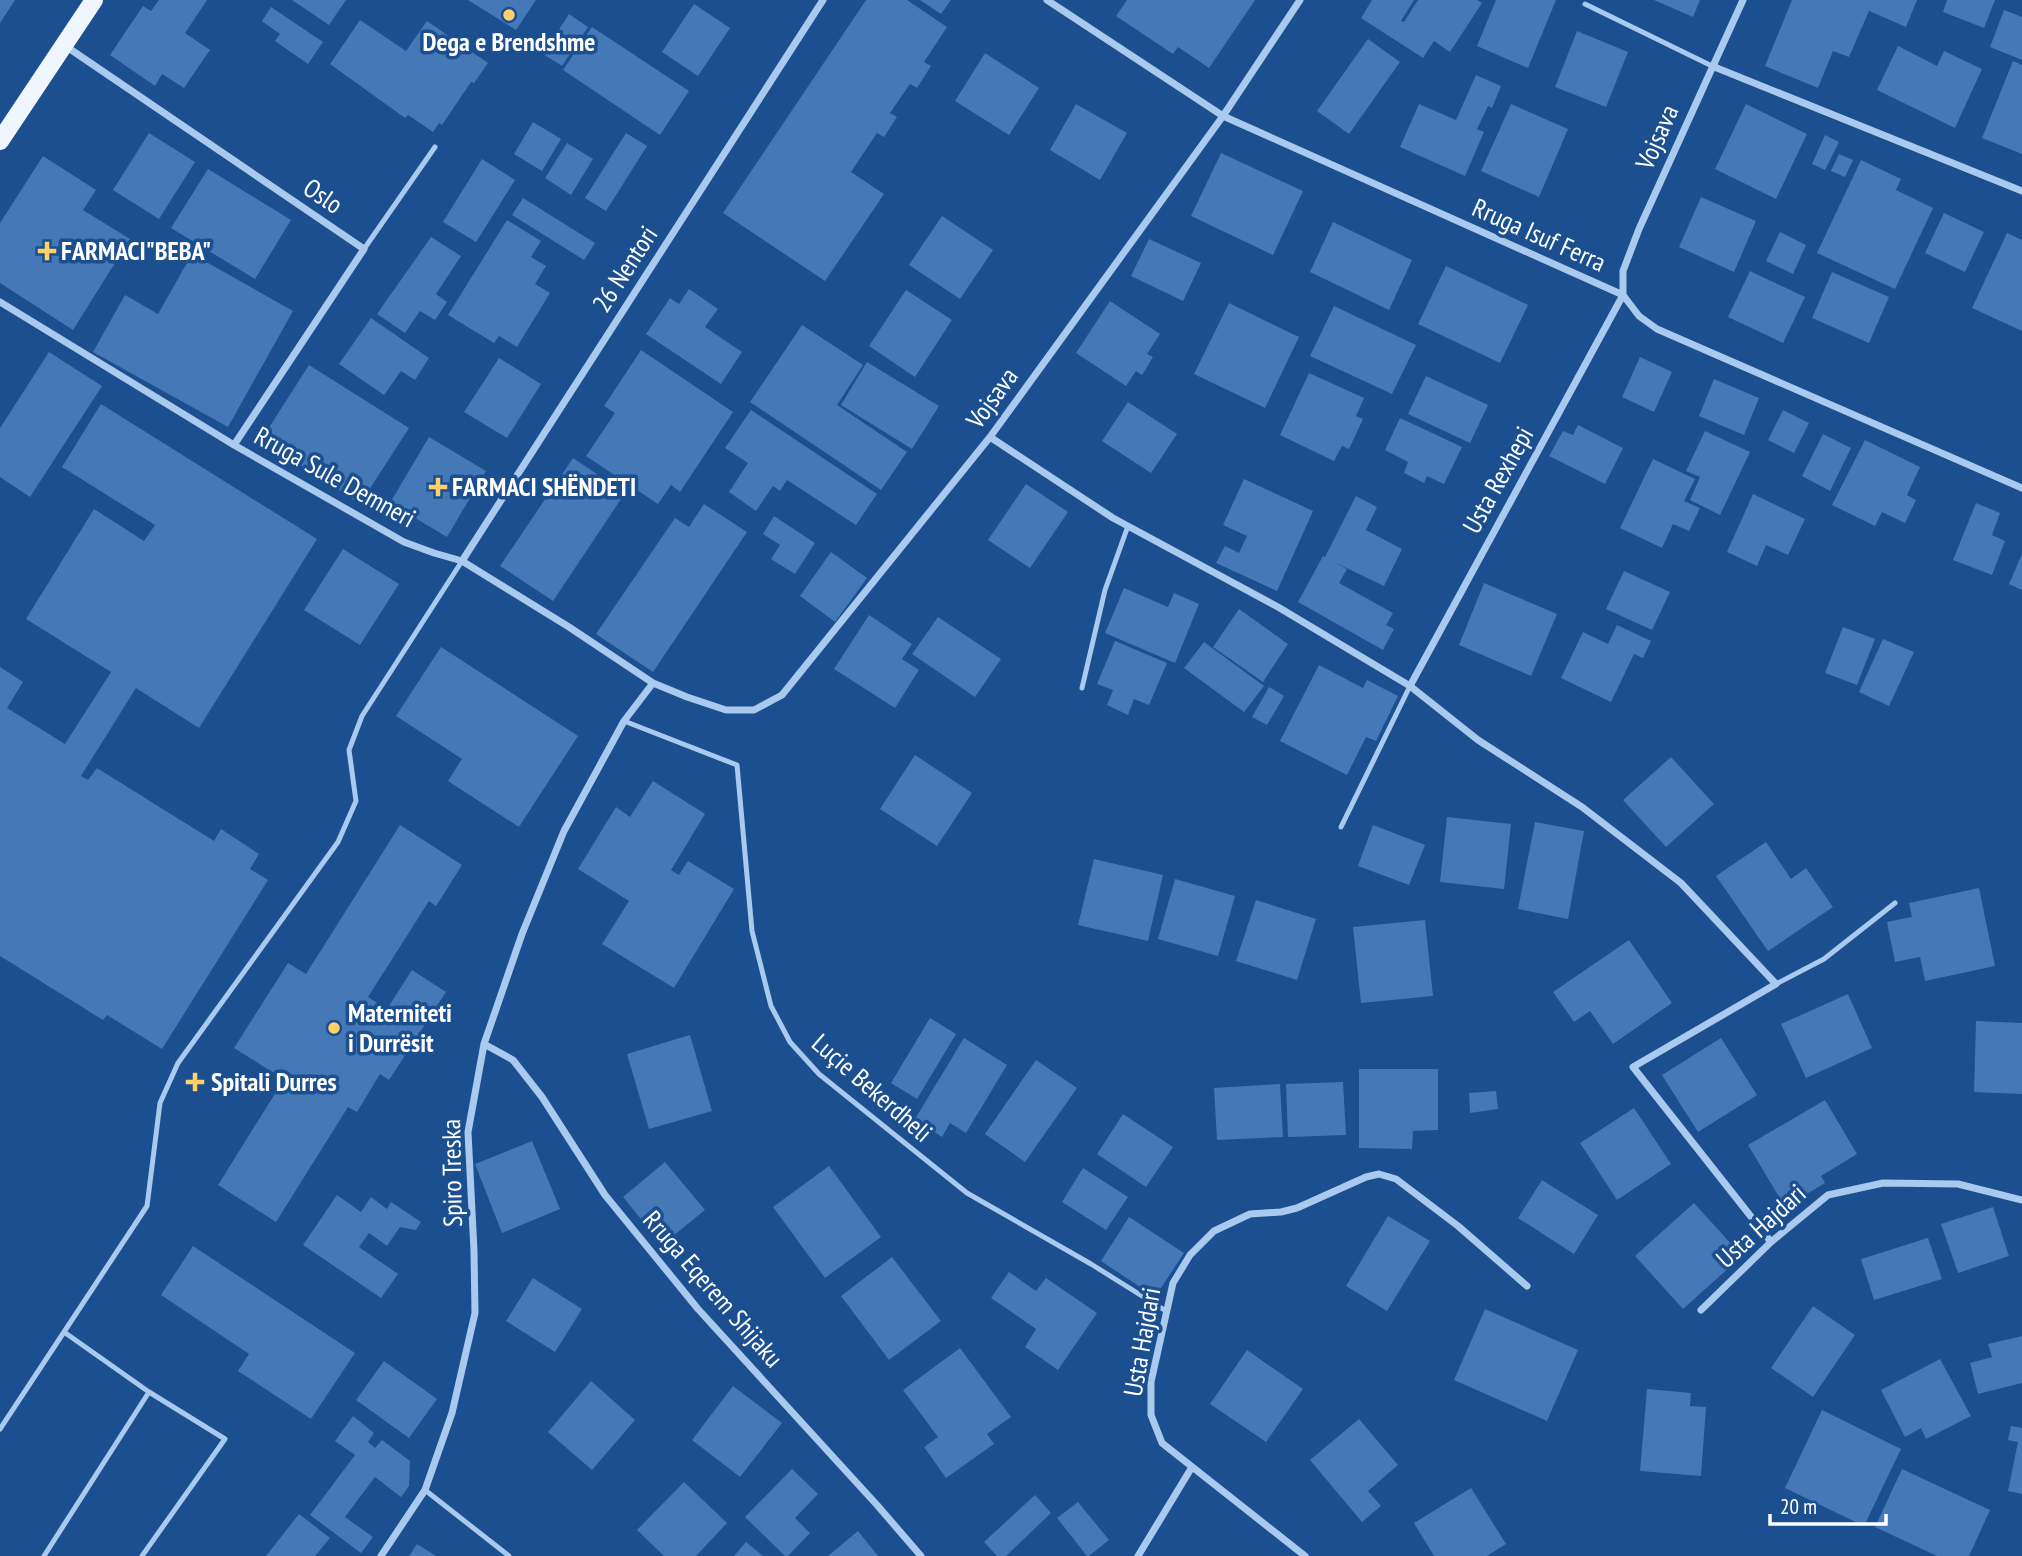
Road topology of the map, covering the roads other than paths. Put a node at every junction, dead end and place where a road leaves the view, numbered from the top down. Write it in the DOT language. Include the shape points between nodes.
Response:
graph roads {
  1 [pos="94,0"];
  2 [pos="823,0"];
  3 [pos="1047,0"];
  4 [pos="1300,0"];
  5 [pos="1743,0"];
  6 [pos="1585,4"];
  7 [pos="64,45"];
  8 [pos="1712,66"];
  9 [pos="1223,116"];
  10 [pos="0,141"];
  11 [pos="435,147"];
  12 [pos="2022,191"];
  13 [pos="364,249"];
  14 [pos="1623,295"];
  15 [pos="0,302"];
  16 [pos="990,437"];
  17 [pos="234,444"];
  18 [pos="2022,488"];
  19 [pos="1128,526"];
  20 [pos="462,561"];
  21 [pos="653,683"];
  22 [pos="1410,685"];
  23 [pos="1082,688"];
  24 [pos="624,721"];
  25 [pos="1340,827"];
  26 [pos="1895,903"];
  27 [pos="1776,984"];
  28 [pos="484,1044"];
  29 [pos="2022,1200"];
  30 [pos="1771,1242"];
  31 [pos="1527,1286"];
  32 [pos="1701,1310"];
  33 [pos="1166,1311"];
  34 [pos="64,1332"];
  35 [pos="149,1392"];
  36 [pos="0,1429"];
  37 [pos="1192,1467"];
  38 [pos="425,1490"];
  39 [pos="44,1556"];
  40 [pos="142,1556"];
  41 [pos="382,1556"];
  42 [pos="509,1556"];
  43 [pos="921,1556"];
  44 [pos="1138,1556"];
  45 [pos="1305,1556"];
  1 -- 7 [label="main road"];
  2 -- 20 [label="street, 26 Nentori"];
  3 -- 9 [label="street, Rruga Isuf Ferra"];
  4 -- 9 [label="street, Vojsava"];
  5 -- 8 [label="street, Vojsava"];
  6 -- 8 [label="lane"];
  7 -- 10 [label="main road"];
  7 -- 13 [label="street, Oslo"];
  8 -- 12 [label="street"];
  8 -- 14 [label="street, Vojsava" via="1635,239 1623,271"];
  9 -- 14 [label="street, Rruga Isuf Ferra"];
  9 -- 16 [label="street, Vojsava"];
  11 -- 13 [label="lane"];
  13 -- 17 [label="street"];
  14 -- 18 [label="street, Rruga Isuf Ferra" via="1639,316 1657,329"];
  14 -- 22 [label="street, Usta Rexhepi"];
  15 -- 17 [label="street, Rruga Sule Demneri"];
  16 -- 19 [label="street"];
  16 -- 21 [label="street, Vojsava" via="782,695 754,710 726,710"];
  17 -- 20 [label="street, Rruga Sule Demneri" via="404,542"];
  19 -- 22 [label="street"];
  19 -- 23 [label="lane" via="1105,590"];
  20 -- 21 [label="street, Rruga Sule Demneri"];
  20 -- 34 [label="lane" via="362,716 349,750 356,801 338,842 178,1063 160,1103 147,1206"];
  21 -- 24 [label="street, Spiro Treska"];
  22 -- 25 [label="lane"];
  22 -- 27 [label="street" via="1478,740 1583,807 1681,883"];
  24 -- 28 [label="street, Spiro Treska" via="564,831"];
  24 -- 33 [label="lane, Luçie Bekerdheli" via="737,765 752,932 771,1006 790,1042 819,1074 967,1193"];
  26 -- 27 [label="lane" via="1824,959"];
  27 -- 30 [label="street" via="1633,1067"];
  28 -- 38 [label="street, Spiro Treska" via="468,1132 475,1313 452,1413"];
  28 -- 43 [label="street, Rruga Eqerem Shijaku" via="513,1060 605,1195 698,1309"];
  29 -- 30 [label="street, Usta Hajdari" via="1958,1184 1883,1183 1828,1195"];
  30 -- 32 [label="street, Usta Hajdari"];
  31 -- 33 [label="street, Usta Hajdari" via="1458,1226 1396,1180 1379,1174 1297,1208 1250,1214 1214,1231 1190,1255 1172,1283"];
  33 -- 37 [label="street, Usta Hajdari" via="1151,1382 1151,1415 1162,1443"];
  34 -- 35 [label="lane"];
  34 -- 36 [label="lane"];
  35 -- 39 [label="lane"];
  35 -- 40 [label="lane" via="225,1439"];
  37 -- 44 [label="street"];
  37 -- 45 [label="street, Usta Hajdari"];
  38 -- 41 [label="street, Spiro Treska"];
  38 -- 42 [label="lane"];
}
